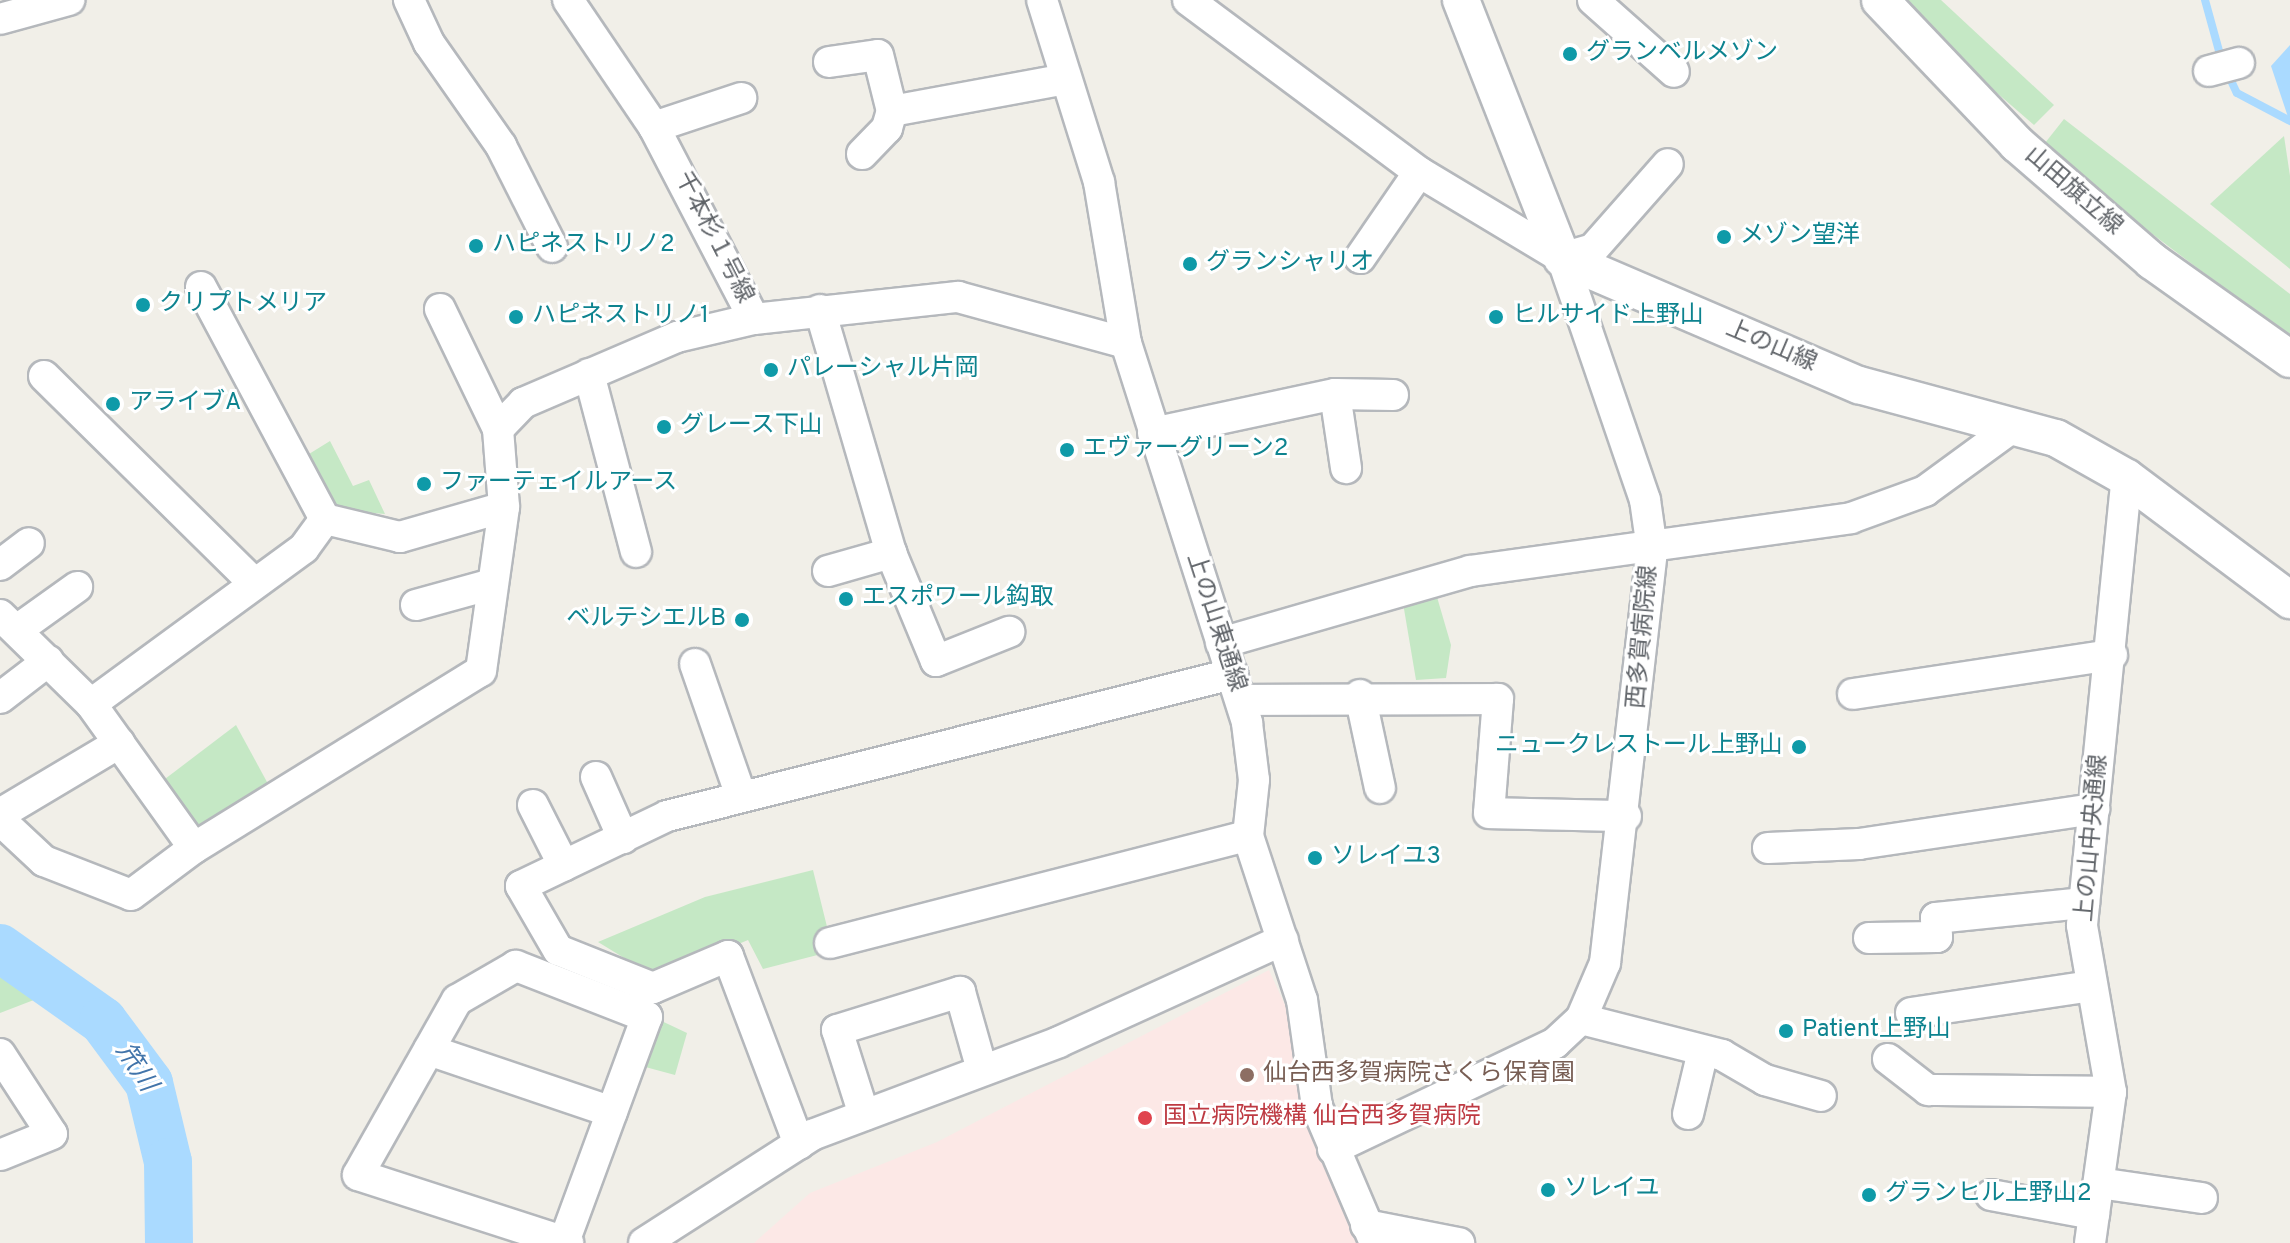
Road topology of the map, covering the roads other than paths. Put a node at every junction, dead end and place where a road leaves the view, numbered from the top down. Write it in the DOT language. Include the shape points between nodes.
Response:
graph roads {
  1 [pos="69,0"];
  2 [pos="409,0"];
  3 [pos="568,0"];
  4 [pos="1042,0"];
  5 [pos="1188,0"];
  6 [pos="1461,0"];
  7 [pos="1593,0"];
  8 [pos="1880,0"];
  9 [pos="0,19"];
  10 [pos="829,62"];
  11 [pos="2239,63"];
  12 [pos="2209,71"];
  13 [pos="1674,72"];
  14 [pos="1066,79"];
  15 [pos="741,98"];
  16 [pos="892,111"];
  17 [pos="654,127"];
  18 [pos="862,154"];
  19 [pos="1668,164"];
  20 [pos="1419,172"];
  21 [pos="552,247"];
  22 [pos="1360,258"];
  23 [pos="1562,258"];
  24 [pos="201,287"];
  25 [pos="440,309"];
  26 [pos="820,310"];
  27 [pos="754,319"];
  28 [pos="1126,343"];
  29 [pos="2290,359"];
  30 [pos="589,374"];
  31 [pos="44,376"];
  32 [pos="1335,394"];
  33 [pos="1393,395"];
  34 [pos="2014,426"];
  35 [pos="498,429"];
  36 [pos="1153,433"];
  37 [pos="1346,468"];
  38 [pos="2127,478"];
  39 [pos="504,507"];
  40 [pos="325,519"];
  41 [pos="29,543"];
  42 [pos="1652,549"];
  43 [pos="636,552"];
  44 [pos="891,553"];
  45 [pos="0,565"];
  46 [pos="828,571"];
  47 [pos="252,581"];
  48 [pos="492,584"];
  49 [pos="77,587"];
  50 [pos="2290,600"];
  51 [pos="416,605"];
  52 [pos="9,622"];
  53 [pos="1009,632"];
  54 [pos="1221,643"];
  55 [pos="2112,655"];
  56 [pos="48,661"];
  57 [pos="695,664"];
  58 [pos="1237,687"];
  59 [pos="1853,694"];
  60 [pos="1360,695"];
  61 [pos="0,698"];
  62 [pos="91,704"];
  63 [pos="119,743"];
  64 [pos="596,777"];
  65 [pos="1380,788"];
  66 [pos="741,796"];
  67 [pos="533,805"];
  68 [pos="2094,809"];
  69 [pos="1626,816"];
  70 [pos="0,817"];
  71 [pos="1248,836"];
  72 [pos="623,838"];
  73 [pos="194,848"];
  74 [pos="1768,848"];
  75 [pos="564,866"];
  76 [pos="2084,903"];
  77 [pos="1869,938"];
  78 [pos="1283,940"];
  79 [pos="830,943"];
  80 [pos="2092,986"];
  81 [pos="1911,1013"];
  82 [pos="1581,1019"];
  83 [pos="429,1050"];
  84 [pos="1703,1051"];
  85 [pos="0,1054"];
  86 [pos="1888,1059"];
  87 [pos="981,1066"];
  88 [pos="2111,1092"];
  89 [pos="1821,1096"];
  90 [pos="612,1112"];
  91 [pos="1688,1114"];
  92 [pos="864,1115"];
  93 [pos="799,1144"];
  94 [pos="1333,1149"];
  95 [pos="0,1155"];
  96 [pos="2099,1183"];
  97 [pos="1991,1195"];
  98 [pos="2202,1198"];
  99 [pos="2092,1228"];
  100 [pos="1371,1234"];
  101 [pos="566,1242"];
  102 [pos="644,1243"];
  103 [pos="1459,1243"];
  1 -- 9 [label="street"];
  2 -- 21 [label="street" via="429,43 501,146"];
  3 -- 17 [label="street, 千本杉１号線"];
  4 -- 14 [label="street, 上の山東通線"];
  5 -- 20 [label="street, 上の山線"];
  6 -- 23 [label="street, 西多賀病院線"];
  7 -- 13 [label="street"];
  8 -- 29 [label="street, 山田旗立線" via="2017,144 2152,261"];
  10 -- 16 [label="street" via="878,55"];
  11 -- 12 [label="street"];
  14 -- 16 [label="street"];
  14 -- 28 [label="street, 上の山東通線" via="1099,182"];
  15 -- 17 [label="street"];
  16 -- 18 [label="street" via="887,128"];
  17 -- 27 [label="street, 千本杉１号線"];
  19 -- 23 [label="street" via="1593,249"];
  20 -- 22 [label="street"];
  20 -- 23 [label="street, 上の山線"];
  23 -- 34 [label="street, 上の山線" via="1859,385"];
  23 -- 42 [label="street, 西多賀病院線" via="1645,500"];
  24 -- 40 [label="street"];
  25 -- 35 [label="street"];
  26 -- 27 [label="street, 千本杉１号線"];
  26 -- 28 [label="street, 千本杉１号線" via="958,297"];
  26 -- 44 [label="street"];
  27 -- 30 [label="street" via="677,337"];
  28 -- 36 [label="street, 上の山東通線"];
  30 -- 35 [label="street" via="523,403"];
  30 -- 43 [label="street"];
  31 -- 47 [label="street"];
  32 -- 33 [label="street"];
  32 -- 36 [label="street"];
  32 -- 37 [label="street"];
  34 -- 38 [label="street, 上の山線" via="2056,438"];
  34 -- 42 [label="street" via="1925,491 1851,518"];
  35 -- 39 [label="street"];
  36 -- 54 [label="street, 上の山東通線"];
  38 -- 50 [label="street, 上の山線"];
  38 -- 55 [label="street, 上の山中央通線"];
  39 -- 40 [label="street" via="400,537"];
  39 -- 48 [label="street"];
  40 -- 47 [label="street" via="304,548"];
  41 -- 45 [label="street"];
  42 -- 54 [label="street" via="1470,571"];
  42 -- 69 [label="street, 西多賀病院線"];
  44 -- 46 [label="street"];
  44 -- 53 [label="street" via="936,661"];
  47 -- 62 [label="street"];
  48 -- 51 [label="street"];
  48 -- 73 [label="street" via="481,671"];
  49 -- 52 [label="street"];
  52 -- 56 [label="street"];
  54 -- 58 [label="street, 上の山東通線"];
  55 -- 59 [label="street"];
  55 -- 68 [label="street, 上の山中央通線"];
  56 -- 61 [label="street"];
  56 -- 62 [label="street"];
  57 -- 66 [label="street"];
  58 -- 60 [label="street"];
  58 -- 66 [label="street"];
  58 -- 71 [label="street, 上の山東通線" via="1254,780"];
  60 -- 65 [label="street"];
  60 -- 69 [label="street" via="1498,699 1489,813"];
  62 -- 63 [label="street"];
  63 -- 70 [label="street"];
  63 -- 73 [label="street"];
  64 -- 72 [label="street"];
  66 -- 72 [label="street" via="667,816"];
  67 -- 75 [label="street"];
  68 -- 74 [label="street" via="1859,844"];
  68 -- 76 [label="street, 上の山中央通線"];
  69 -- 82 [label="street, 西多賀病院線" via="1605,963"];
  70 -- 73 [label="street" via="44,861 131,895"];
  71 -- 78 [label="street, 上の山東通線"];
  71 -- 79 [label="street"];
  72 -- 75 [label="street"];
  75 -- 93 [label="street" via="521,886 558,950 653,988 728,956"];
  76 -- 77 [label="street" via="1936,918 1937,937"];
  76 -- 80 [label="street, 上の山中央通線"];
  78 -- 87 [label="street" via="1059,1042"];
  78 -- 94 [label="street, 上の山東通線" via="1302,1000 1317,1107"];
  80 -- 81 [label="street"];
  80 -- 88 [label="street, 上の山中央通線"];
  82 -- 84 [label="street"];
  82 -- 94 [label="street, 西多賀病院線" via="1555,1043"];
  83 -- 90 [label="street"];
  83 -- 90 [label="street" via="457,1000 516,966 647,1017"];
  83 -- 101 [label="street" via="358,1175"];
  84 -- 89 [label="street"];
  84 -- 91 [label="street"];
  85 -- 95 [label="street" via="52,1134"];
  86 -- 88 [label="street" via="1928,1090"];
  87 -- 92 [label="street"];
  87 -- 92 [label="street" via="960,992 837,1030"];
  88 -- 96 [label="street, 上の山中央通線"];
  90 -- 101 [label="street"];
  92 -- 93 [label="street"];
  93 -- 102 [label="street"];
  94 -- 100 [label="street, 上の山東通線"];
  96 -- 98 [label="street"];
  96 -- 99 [label="street, 上の山中央通線"];
  97 -- 99 [label="street"];
  100 -- 103 [label="street"];
}
